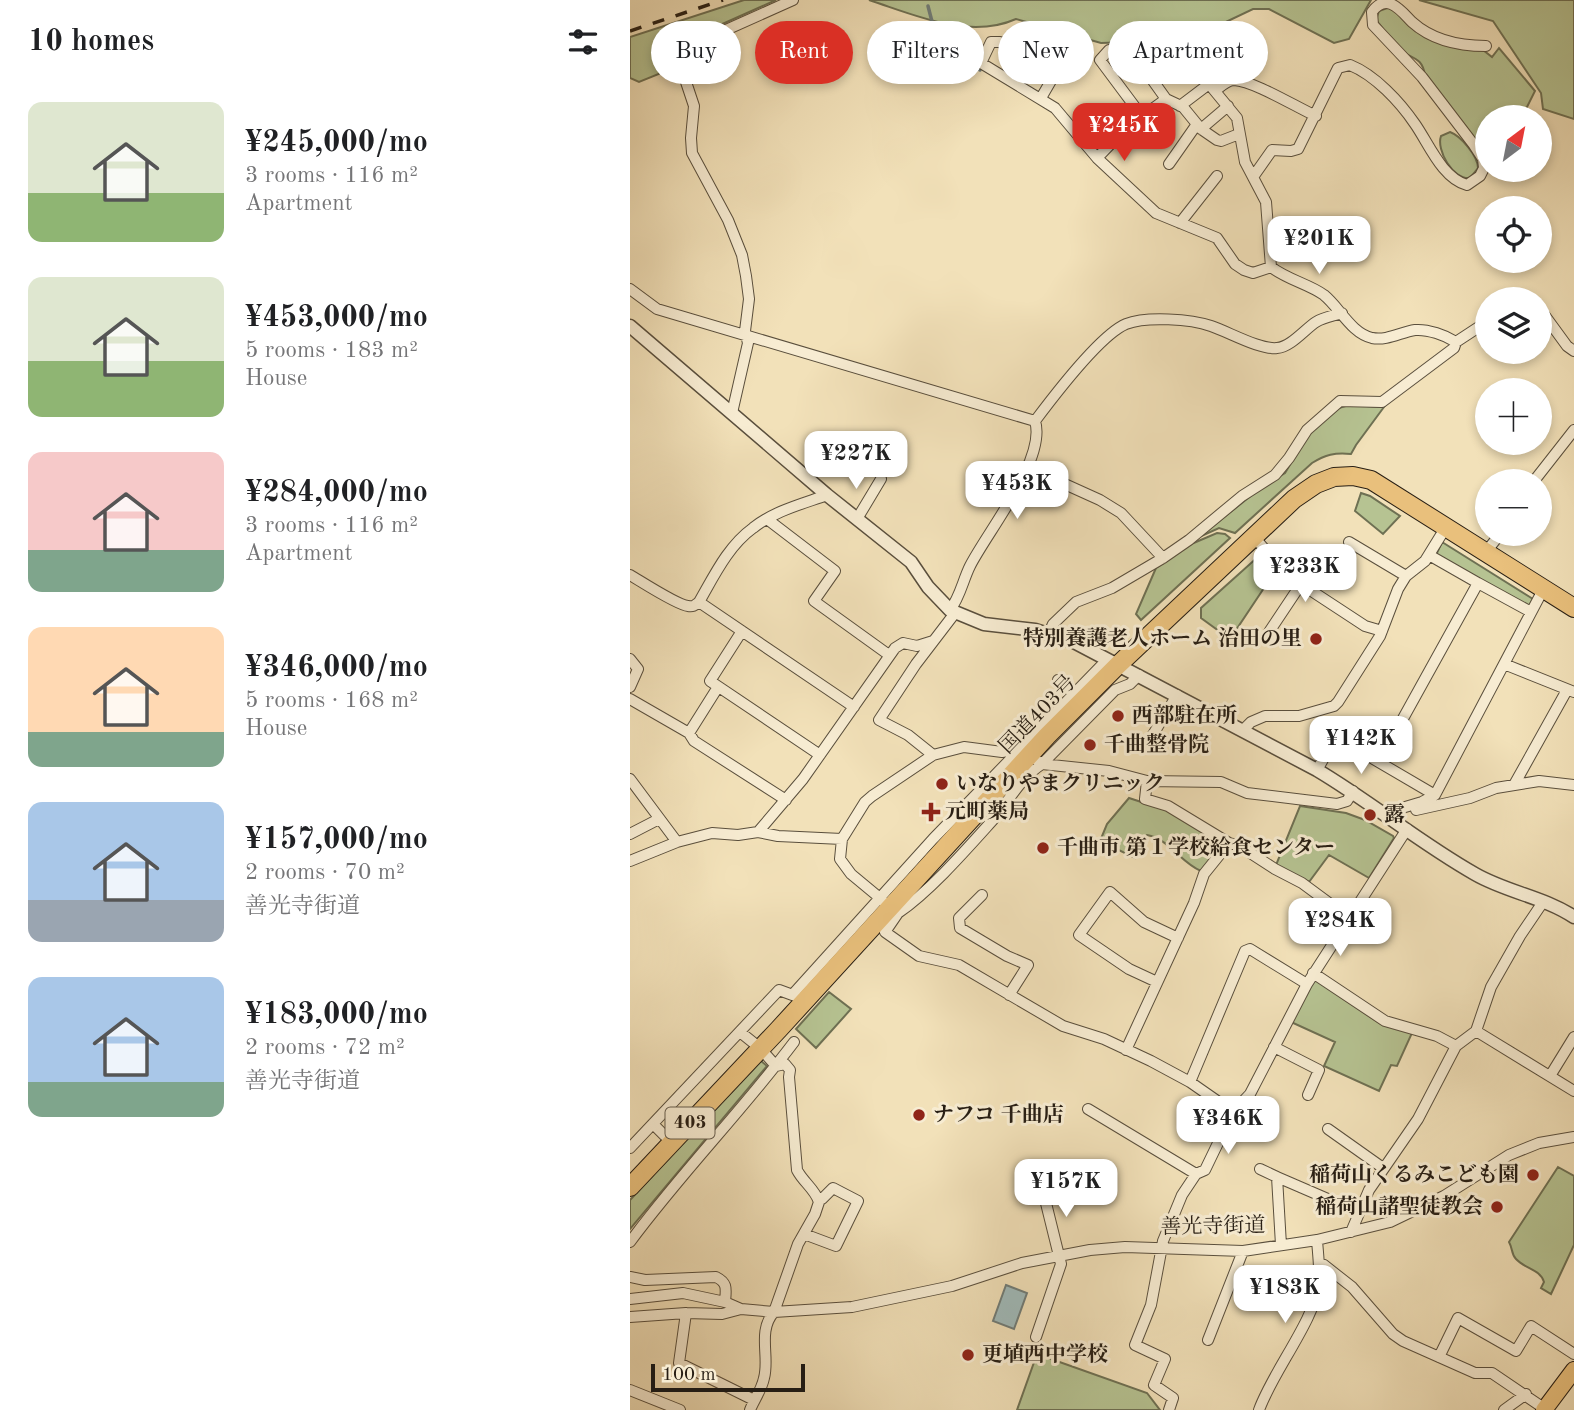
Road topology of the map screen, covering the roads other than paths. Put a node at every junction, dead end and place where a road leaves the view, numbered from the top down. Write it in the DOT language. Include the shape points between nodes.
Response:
graph roads {
  1 [pos="793,0"];
  2 [pos="1486,46"];
  3 [pos="1215,91"];
  4 [pos="1041,99"];
  5 [pos="1166,99"];
  6 [pos="1180,106"];
  7 [pos="1228,106"];
  8 [pos="1141,115"];
  9 [pos="1315,116"];
  10 [pos="1199,127"];
  11 [pos="1239,134"];
  12 [pos="1097,158"];
  13 [pos="1169,164"];
  14 [pos="1217,176"];
  15 [pos="1253,177"];
  16 [pos="1180,223"];
  17 [pos="1271,267"];
  18 [pos="630,289"];
  19 [pos="1342,313"];
  20 [pos="1552,324"];
  21 [pos="630,326"];
  22 [pos="1475,330"];
  23 [pos="747,336"];
  24 [pos="1456,342"];
  25 [pos="1572,350"];
  26 [pos="732,413"];
  27 [pos="1035,421"];
  28 [pos="1574,430"];
  29 [pos="1027,467"];
  30 [pos="1543,469"];
  31 [pos="881,479"];
  32 [pos="827,495"];
  33 [pos="767,519"];
  34 [pos="857,519"];
  35 [pos="1446,527"];
  36 [pos="1254,537"];
  37 [pos="1349,542"];
  38 [pos="1491,546"];
  39 [pos="1486,552"];
  40 [pos="1429,555"];
  41 [pos="1163,558"];
  42 [pos="630,575"];
  43 [pos="1406,576"];
  44 [pos="1478,583"];
  45 [pos="1301,584"];
  46 [pos="1544,589"];
  47 [pos="699,602"];
  48 [pos="1574,608"];
  49 [pos="952,611"];
  50 [pos="1531,612"];
  51 [pos="742,631"];
  52 [pos="1382,631"];
  53 [pos="1269,632"];
  54 [pos="1049,633"];
  55 [pos="933,641"];
  56 [pos="889,655"];
  57 [pos="630,659"];
  58 [pos="1504,664"];
  59 [pos="1110,665"];
  60 [pos="1139,675"];
  61 [pos="1058,680"];
  62 [pos="630,687"];
  63 [pos="718,687"];
  64 [pos="1570,691"];
  65 [pos="1073,693"];
  66 [pos="1177,695"];
  67 [pos="630,699"];
  68 [pos="854,707"];
  69 [pos="1243,730"];
  70 [pos="689,733"];
  71 [pos="1149,741"];
  72 [pos="820,755"];
  73 [pos="933,755"];
  74 [pos="1030,756"];
  75 [pos="1379,762"];
  76 [pos="1317,770"];
  77 [pos="630,779"];
  78 [pos="1147,781"];
  79 [pos="1514,785"];
  80 [pos="1574,785"];
  81 [pos="1353,791"];
  82 [pos="1435,795"];
  83 [pos="786,800"];
  84 [pos="1389,815"];
  85 [pos="659,819"];
  86 [pos="1407,829"];
  87 [pos="758,832"];
  88 [pos="630,834"];
  89 [pos="842,839"];
  90 [pos="677,842"];
  91 [pos="1229,843"];
  92 [pos="630,861"];
  93 [pos="982,895"];
  94 [pos="1544,902"];
  95 [pos="891,906"];
  96 [pos="1348,917"];
  97 [pos="1574,917"];
  98 [pos="1178,938"];
  99 [pos="1313,973"];
  100 [pos="1157,982"];
  101 [pos="1307,984"];
  102 [pos="1009,995"];
  103 [pos="798,998"];
  104 [pos="1476,1031"];
  105 [pos="740,1032"];
  106 [pos="1574,1037"];
  107 [pos="794,1042"];
  108 [pos="1274,1046"];
  109 [pos="1456,1046"];
  110 [pos="1126,1050"];
  111 [pos="755,1053"];
  112 [pos="776,1066"];
  113 [pos="1550,1076"];
  114 [pos="1190,1082"];
  115 [pos="1574,1091"];
  116 [pos="1308,1095"];
  117 [pos="1088,1108"];
  118 [pos="1233,1112"];
  119 [pos="1328,1129"];
  120 [pos="659,1130"];
  121 [pos="1574,1137"];
  122 [pos="630,1148"];
  123 [pos="1383,1168"];
  124 [pos="1260,1169"];
  125 [pos="630,1174"];
  126 [pos="1196,1174"];
  127 [pos="1277,1177"];
  128 [pos="630,1187"];
  129 [pos="1043,1191"];
  130 [pos="819,1199"];
  131 [pos="1358,1212"];
  132 [pos="1351,1232"];
  133 [pos="804,1234"];
  134 [pos="1317,1240"];
  135 [pos="630,1242"];
  136 [pos="1281,1245"];
  137 [pos="1163,1248"];
  138 [pos="1243,1251"];
  139 [pos="1059,1255"];
  140 [pos="1319,1264"];
  141 [pos="630,1277"];
  142 [pos="630,1299"];
  143 [pos="725,1302"];
  144 [pos="741,1308"];
  145 [pos="774,1312"];
  146 [pos="686,1313"];
  147 [pos="630,1317"];
  148 [pos="1036,1337"];
  149 [pos="1208,1340"];
  150 [pos="1574,1353"];
  151 [pos="1439,1357"];
  152 [pos="1574,1370"];
  153 [pos="630,1390"];
  154 [pos="1526,1394"];
  155 [pos="752,1405"];
  156 [pos="1545,1409"];
  157 [pos="680,1410"];
  158 [pos="1169,1410"];
  159 [pos="1259,1410"];
  160 [pos="1504,1410"];
  1 -- 23 [label="street" via="700,43 685,70 694,106 692,153 718,197 742,256 749,299"];
  2 -- 9 [label="street" via="1464,46 1437,38 1389,3 1372,12 1373,25 1422,77 1483,159 1480,176 1467,184 1451,178 1414,122 1355,66 1338,68"];
  3 -- 6 [label="street" via="1209,84"];
  3 -- 7 [label="street"];
  3 -- 9 [label="street" via="1235,80"];
  4 -- 4 [label="street" via="981,63 991,42 1000,42 1050,71 1052,79"];
  4 -- 12 [label="street" via="1055,108"];
  5 -- 6 [label="street"];
  5 -- 8 [label="street"];
  5 -- 8 [label="street" via="1131,50 1109,50 1100,60"];
  6 -- 10 [label="street"];
  7 -- 10 [label="street"];
  7 -- 11 [label="street" via="1237,118"];
  8 -- 12 [label="street"];
  9 -- 15 [label="street" via="1298,149 1272,150"];
  10 -- 11 [label="street" via="1217,140"];
  10 -- 13 [label="street"];
  11 -- 15 [label="street"];
  12 -- 16 [label="street" via="1156,213"];
  14 -- 16 [label="street"];
  15 -- 17 [label="street" via="1266,202"];
  16 -- 17 [label="street" via="1217,238 1244,270 1253,273"];
  17 -- 19 [label="street" via="1323,294"];
  18 -- 23 [label="street" via="657,309"];
  19 -- 24 [label="street" via="1371,338 1416,330"];
  19 -- 27 [label="street" via="1320,319 1281,348 1270,349 1182,320 1125,325 1058,389"];
  20 -- 25 [label="street"];
  21 -- 26 [label="street"];
  22 -- 24 [label="street"];
  23 -- 26 [label="street"];
  23 -- 27 [label="street"];
  24 -- 41 [label="street" via="1382,402 1340,401 1307,430 1275,475"];
  26 -- 32 [label="street"];
  27 -- 29 [label="street" via="1038,430"];
  28 -- 30 [label="street"];
  29 -- 41 [label="street" via="1121,513"];
  29 -- 49 [label="street" via="1007,509 970,566"];
  31 -- 34 [label="street"];
  32 -- 33 [label="street"];
  32 -- 34 [label="street"];
  33 -- 47 [label="street" via="733,547"];
  33 -- 56 [label="street" via="835,571 814,601"];
  34 -- 49 [label="street" via="911,562"];
  35 -- 36 [label="highway, 国道403号 / 403" via="1371,480 1353,476 1316,484"];
  35 -- 39 [label="highway, 国道403号 / 403"];
  35 -- 40 [label="street"];
  36 -- 45 [label="street"];
  36 -- 59 [label="highway, 国道403号 / 403"];
  37 -- 43 [label="street"];
  38 -- 39 [label="street"];
  39 -- 46 [label="highway, 国道403号 / 403"];
  40 -- 43 [label="street"];
  40 -- 44 [label="street"];
  41 -- 54 [label="street" via="1076,602"];
  42 -- 47 [label="street" via="687,607"];
  43 -- 52 [label="street"];
  44 -- 50 [label="street"];
  44 -- 75 [label="street"];
  45 -- 52 [label="street" via="1365,626"];
  45 -- 53 [label="street"];
  46 -- 48 [label="highway, 国道403号 / 403"];
  46 -- 50 [label="street"];
  47 -- 51 [label="street"];
  49 -- 54 [label="street" via="984,624"];
  49 -- 55 [label="street"];
  50 -- 58 [label="street"];
  51 -- 63 [label="street" via="710,681"];
  51 -- 68 [label="street"];
  52 -- 69 [label="street" via="1334,706 1299,716 1265,716"];
  54 -- 59 [label="street" via="1074,642"];
  55 -- 56 [label="street" via="917,646 903,643"];
  55 -- 73 [label="street" via="879,720"];
  56 -- 68 [label="street"];
  57 -- 62 [label="street" via="638,669"];
  58 -- 64 [label="street"];
  58 -- 82 [label="street"];
  59 -- 60 [label="street"];
  59 -- 65 [label="street"];
  59 -- 74 [label="highway, 国道403号 / 403"];
  60 -- 66 [label="street"];
  60 -- 74 [label="street"];
  61 -- 65 [label="street"];
  63 -- 70 [label="street"];
  63 -- 72 [label="street"];
  64 -- 79 [label="street"];
  65 -- 74 [label="street"];
  66 -- 69 [label="street"];
  66 -- 71 [label="street"];
  67 -- 70 [label="street"];
  68 -- 72 [label="street"];
  69 -- 76 [label="street"];
  70 -- 83 [label="street" via="694,741"];
  72 -- 83 [label="street"];
  73 -- 74 [label="street" via="964,747"];
  73 -- 89 [label="street" via="865,802"];
  74 -- 78 [label="street"];
  74 -- 95 [label="highway, 国道403号 / 403"];
  75 -- 76 [label="street" via="1336,737"];
  75 -- 82 [label="street"];
  76 -- 81 [label="street"];
  77 -- 85 [label="street"];
  78 -- 81 [label="street" via="1221,782 1247,793 1337,804 1347,801"];
  78 -- 91 [label="street" via="1145,799 1168,806"];
  79 -- 80 [label="street" via="1539,781"];
  79 -- 84 [label="street"];
  81 -- 84 [label="street"];
  82 -- 84 [label="street"];
  83 -- 87 [label="street"];
  84 -- 86 [label="street"];
  85 -- 88 [label="street"];
  85 -- 90 [label="street"];
  86 -- 94 [label="street" via="1478,876"];
  86 -- 96 [label="street"];
  87 -- 89 [label="street"];
  87 -- 90 [label="street" via="712,834"];
  89 -- 95 [label="street" via="840,859 851,874"];
  90 -- 92 [label="street"];
  91 -- 96 [label="street" via="1302,883"];
  91 -- 98 [label="street" via="1204,874"];
  93 -- 102 [label="street" via="959,918 960,928 1028,965"];
  94 -- 97 [label="street"];
  94 -- 104 [label="street" via="1491,987"];
  95 -- 102 [label="street" via="886,932 919,956 959,965"];
  95 -- 103 [label="highway, 国道403号 / 403"];
  96 -- 99 [label="street"];
  98 -- 100 [label="street"];
  98 -- 100 [label="street" via="1144,922 1110,892 1079,935"];
  99 -- 101 [label="street"];
  99 -- 109 [label="street" via="1385,1021"];
  100 -- 110 [label="street"];
  101 -- 108 [label="street"];
  101 -- 114 [label="street" via="1250,948 1245,951"];
  102 -- 110 [label="street" via="1063,1026"];
  103 -- 105 [label="street" via="779,990"];
  103 -- 111 [label="highway, 国道403号 / 403"];
  104 -- 109 [label="street"];
  104 -- 113 [label="street"];
  105 -- 111 [label="street"];
  105 -- 120 [label="street"];
  106 -- 113 [label="street"];
  107 -- 112 [label="street"];
  108 -- 116 [label="street" via="1319,1070"];
  108 -- 118 [label="street" via="1250,1094"];
  109 -- 123 [label="street" via="1418,1119"];
  110 -- 114 [label="street"];
  111 -- 112 [label="street"];
  111 -- 120 [label="highway, 国道403号 / 403"];
  111 -- 128 [label="highway, 国道403号 / 403"];
  112 -- 130 [label="street" via="785,1064 790,1070 797,1170"];
  112 -- 135 [label="street"];
  113 -- 115 [label="street"];
  114 -- 118 [label="street"];
  117 -- 126 [label="street"];
  118 -- 126 [label="street" via="1205,1170"];
  119 -- 123 [label="street"];
  120 -- 122 [label="street"];
  120 -- 125 [label="highway, 国道403号 / 403"];
  121 -- 132 [label="street, 善光寺街道" via="1519,1151 1417,1210"];
  123 -- 131 [label="street"];
  124 -- 127 [label="street"];
  126 -- 137 [label="street" via="1182,1195"];
  127 -- 131 [label="street"];
  127 -- 136 [label="street"];
  129 -- 139 [label="street"];
  130 -- 133 [label="street"];
  130 -- 133 [label="street" via="833,1188 858,1201 836,1246"];
  131 -- 132 [label="street"];
  132 -- 134 [label="street, 善光寺街道"];
  133 -- 145 [label="street"];
  134 -- 136 [label="street, 善光寺街道"];
  134 -- 140 [label="street"];
  136 -- 138 [label="street, 善光寺街道"];
  137 -- 138 [label="street, 善光寺街道"];
  137 -- 139 [label="street, 善光寺街道" via="1125,1247"];
  137 -- 158 [label="street" via="1151,1305 1135,1345 1165,1359 1154,1385 1173,1398"];
  138 -- 149 [label="street"];
  139 -- 145 [label="street, 善光寺街道" via="952,1286 852,1307"];
  139 -- 148 [label="street" via="1061,1264"];
  140 -- 151 [label="street" via="1352,1287 1393,1334"];
  140 -- 159 [label="street" via="1314,1304"];
  141 -- 143 [label="street" via="716,1276 726,1285"];
  142 -- 143 [label="street, 善光寺街道" via="683,1293"];
  143 -- 144 [label="street, 善光寺街道"];
  144 -- 145 [label="street, 善光寺街道"];
  144 -- 146 [label="street" via="722,1314"];
  145 -- 155 [label="street" via="768,1318 765,1377"];
  146 -- 147 [label="street"];
  146 -- 155 [label="street" via="679,1363"];
  150 -- 151 [label="street" via="1531,1326 1516,1352 1458,1318"];
  151 -- 154 [label="street" via="1475,1374 1492,1373"];
  152 -- 156 [label="main road"];
  153 -- 157 [label="street"];
  154 -- 156 [label="street"];
  154 -- 160 [label="street"];
}
